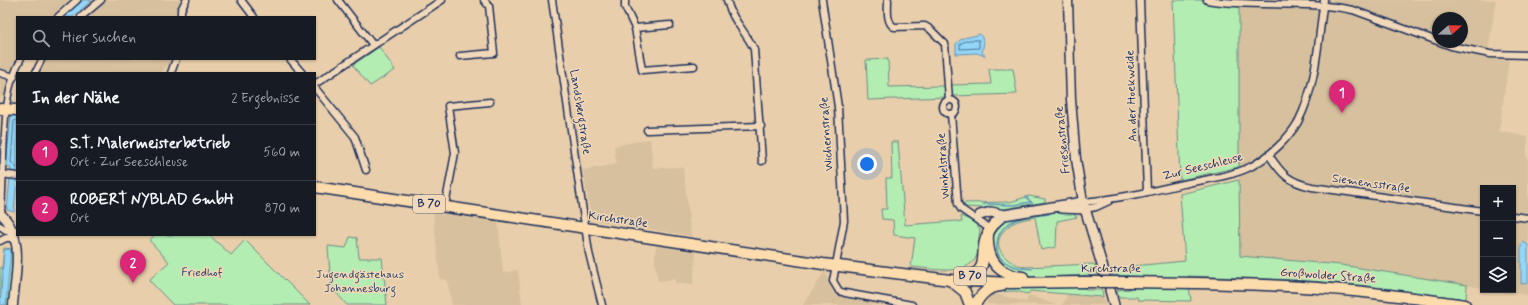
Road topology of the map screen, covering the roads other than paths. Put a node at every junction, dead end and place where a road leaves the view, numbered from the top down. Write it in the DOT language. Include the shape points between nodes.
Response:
graph roads {
  1 [pos="77,0"];
  2 [pos="101,0"];
  3 [pos="186,0"];
  4 [pos="241,0"];
  5 [pos="338,0"];
  6 [pos="442,0"];
  7 [pos="484,0"];
  8 [pos="552,0"];
  9 [pos="625,0"];
  10 [pos="726,0"];
  11 [pos="822,0"];
  12 [pos="888,0"];
  13 [pos="1068,0"];
  14 [pos="1140,0"];
  15 [pos="1207,0"];
  16 [pos="1324,3"];
  17 [pos="59,16"];
  18 [pos="83,16"];
  19 [pos="181,16"];
  20 [pos="253,16"];
  21 [pos="670,25"];
  22 [pos="635,28"];
  23 [pos="373,45"];
  24 [pos="1528,55"];
  25 [pos="460,56"];
  26 [pos="21,60"];
  27 [pos="42,60"];
  28 [pos="176,60"];
  29 [pos="291,60"];
  30 [pos="694,66"];
  31 [pos="36,72"];
  32 [pos="171,72"];
  33 [pos="301,72"];
  34 [pos="0,73"];
  35 [pos="14,77"];
  36 [pos="316,83"];
  37 [pos="316,89"];
  38 [pos="949,100"];
  39 [pos="490,102"];
  40 [pos="8,110"];
  41 [pos="951,114"];
  42 [pos="761,126"];
  43 [pos="647,130"];
  44 [pos="1269,155"];
  45 [pos="762,160"];
  46 [pos="3,167"];
  47 [pos="366,170"];
  48 [pos="2,175"];
  49 [pos="16,176"];
  50 [pos="316,187"];
  51 [pos="1147,192"];
  52 [pos="1084,205"];
  53 [pos="445,206"];
  54 [pos="1480,211"];
  55 [pos="965,212"];
  56 [pos="0,215"];
  57 [pos="980,215"];
  58 [pos="1004,215"];
  59 [pos="1516,216"];
  60 [pos="1528,218"];
  61 [pos="0,226"];
  62 [pos="586,228"];
  63 [pos="990,229"];
  64 [pos="16,232"];
  65 [pos="17,236"];
  66 [pos="0,241"];
  67 [pos="18,244"];
  68 [pos="836,266"];
  69 [pos="917,275"];
  70 [pos="1105,275"];
  71 [pos="971,276"];
  72 [pos="950,280"];
  73 [pos="1034,281"];
  74 [pos="1022,282"];
  75 [pos="1010,283"];
  76 [pos="1188,283"];
  77 [pos="1110,290"];
  78 [pos="13,305"];
  79 [pos="602,305"];
  80 [pos="912,305"];
  81 [pos="970,305"];
  82 [pos="975,305"];
  83 [pos="1114,305"];
  84 [pos="1465,305"];
  1 -- 17 [label="street"];
  2 -- 18 [label="street"];
  3 -- 19 [label="street"];
  4 -- 20 [label="street"];
  5 -- 23 [label="street"];
  6 -- 23 [label="street"];
  7 -- 25 [label="street" via="489,6 494,53"];
  8 -- 62 [label="street, Landsbergstraße"];
  9 -- 22 [label="street" via="625,7"];
  10 -- 42 [label="street" via="754,49"];
  11 -- 68 [label="street, Wichernstraße" via="838,107 844,221"];
  12 -- 38 [label="street" via="890,25 925,26 945,44"];
  13 -- 52 [label="street, Friesenstraße" via="1071,100"];
  14 -- 51 [label="street, An der Hoekweide"];
  15 -- 16 [label="street" via="1244,4"];
  16 -- 24 [label="street" via="1353,10 1431,40 1468,50 1490,54"];
  16 -- 44 [label="street, Zur Seeschleuse" via="1315,68 1305,105 1298,122"];
  21 -- 22 [label="street"];
  22 -- 30 [label="street" via="642,70"];
  23 -- 36 [label="street"];
  26 -- 35 [label="street"];
  27 -- 31 [label="street"];
  28 -- 32 [label="street"];
  29 -- 33 [label="street"];
  34 -- 35 [label="street"];
  35 -- 40 [label="street"];
  37 -- 47 [label="street" via="355,137"];
  38 -- 41 [label="street, Winkelstraße" via="943,104 943,109"];
  38 -- 41 [label="street, Winkelstraße" via="956,102 958,106 957,111"];
  39 -- 53 [label="street" via="448,106 455,153"];
  40 -- 46 [label="street"];
  41 -- 55 [label="street, Winkelstraße" via="958,204"];
  42 -- 43 [label="street"];
  42 -- 45 [label="street"];
  44 -- 51 [label="street, Zur Seeschleuse" via="1252,166 1232,174"];
  44 -- 54 [label="street, Siemensstraße" via="1294,183"];
  46 -- 48 [label="street"];
  48 -- 49 [label="street"];
  48 -- 56 [label="street"];
  50 -- 53 [label="main road, Kirchstraße / B 70"];
  51 -- 52 [label="street, Zur Seeschleuse" via="1114,199 1096,207"];
  52 -- 58 [label="main road"];
  52 -- 70 [label="main road, Friesenstraße"];
  53 -- 62 [label="main road, Kirchstraße / B 70"];
  55 -- 57 [label="street, Winkelstraße"];
  55 -- 63 [label="street, Winkelstraße"];
  56 -- 64 [label="street"];
  57 -- 58 [label="main road" via="991,212"];
  57 -- 63 [label="street, Winkelstraße"];
  58 -- 63 [label="main road"];
  59 -- 60 [label="street"];
  61 -- 64 [label="street" via="9,232"];
  62 -- 68 [label="main road, Kirchstraße / B 70"];
  62 -- 79 [label="street, Landsbergstraße"];
  63 -- 71 [label="main road" via="985,241 983,266"];
  63 -- 73 [label="main road" via="992,261 1002,272 1028,277"];
  65 -- 67 [label="street"];
  66 -- 67 [label="street" via="11,238"];
  67 -- 78 [label="street"];
  68 -- 69 [label="main road, Kirchstraße / B 70"];
  68 -- 80 [label="street, Wichernstraße" via="833,281 839,291"];
  69 -- 71 [label="main road, Kirchstraße / B 70"];
  69 -- 72 [label="main road, Kirchstraße / B 70"];
  71 -- 74 [label="main road, Kirchstraße / B 70"];
  72 -- 75 [label="main road, Kirchstraße / B 70"];
  72 -- 81 [label="main road" via="965,292"];
  73 -- 74 [label="main road, B 70"];
  73 -- 76 [label="main road, Kirchstraße / B 70, bridge"];
  74 -- 75 [label="main road, Kirchstraße / B 70"];
  75 -- 82 [label="main road" via="984,292"];
  76 -- 84 [label="main road, Großwolder Straße / B 70" via="1317,287"];
  77 -- 83 [label="main road"];
}
